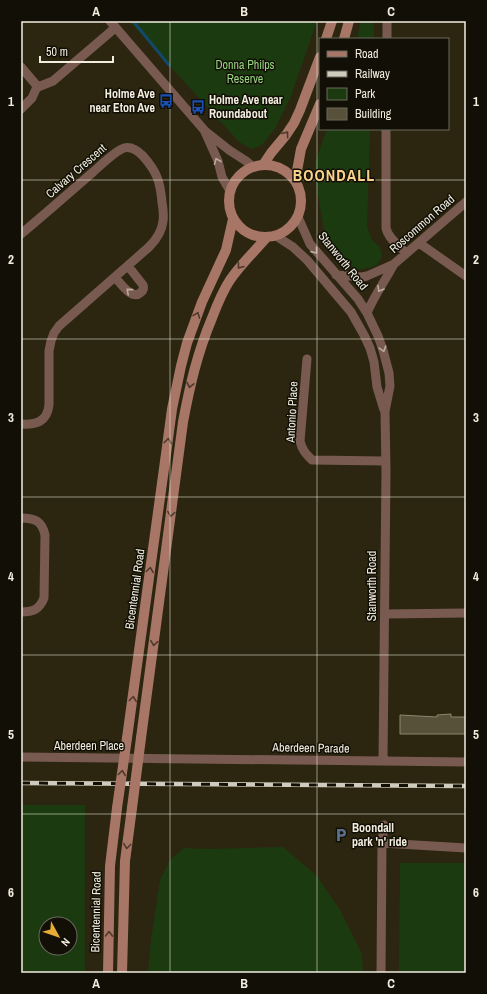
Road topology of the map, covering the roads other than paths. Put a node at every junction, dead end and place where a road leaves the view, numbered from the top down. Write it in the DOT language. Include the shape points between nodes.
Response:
graph roads {
  1 [pos="332,21"];
  2 [pos="349,21"];
  3 [pos="387,21"];
  4 [pos="112,24"];
  5 [pos="326,38"];
  6 [pos="344,38"];
  7 [pos="387,38"];
  8 [pos="319,60"];
  9 [pos="21,67"];
  10 [pos="38,87"];
  11 [pos="319,106"];
  12 [pos="21,109"];
  13 [pos="205,130"];
  14 [pos="386,130"];
  15 [pos="258,166"];
  16 [pos="295,180"];
  17 [pos="230,191"];
  18 [pos="466,202"];
  19 [pos="298,216"];
  20 [pos="233,218"];
  21 [pos="21,234"];
  22 [pos="271,237"];
  23 [pos="419,243"];
  24 [pos="406,253"];
  25 [pos="394,264"];
  26 [pos="128,266"];
  27 [pos="336,275"];
  28 [pos="466,276"];
  29 [pos="115,277"];
  30 [pos="367,313"];
  31 [pos="307,359"];
  32 [pos="385,412"];
  33 [pos="21,424"];
  34 [pos="386,461"];
  35 [pos="21,518"];
  36 [pos="21,612"];
  37 [pos="384,614"];
  38 [pos="466,614"];
  39 [pos="21,757"];
  40 [pos="156,758"];
  41 [pos="383,761"];
  42 [pos="466,762"];
  43 [pos="384,824"];
  44 [pos="382,843"];
  45 [pos="466,848"];
  46 [pos="108,973"];
  47 [pos="122,973"];
  48 [pos="381,973"];
  1 -- 5 [label="main road"];
  2 -- 6 [label="main road"];
  3 -- 7 [label="street"];
  4 -- 10 [label="street" via="53,81"];
  4 -- 13 [label="street"];
  15 -- 8 [label="main road, one-way" via="294,124"];
  9 -- 10 [label="street"];
  10 -- 12 [label="street"];
  11 -- 16 [label="main road" via="301,148"];
  13 -- 15 [label="street" via="246,161"];
  17 -- 13 [label="street, one-way" via="222,177"];
  14 -- 24 [label="street" via="386,228 390,237"];
  15 -- 16 [label="main road" via="275,166 286,171"];
  15 -- 17 [label="main road" via="243,172"];
  16 -- 19 [label="main road" via="301,198"];
  17 -- 20 [label="main road" via="230,210"];
  18 -- 23 [label="street, Roscommon Road"];
  19 -- 22 [label="main road" via="285,231"];
  19 -- 27 [label="street, Stanworth Road, one-way" via="310,244"];
  20 -- 22 [label="main road" via="247,233"];
  46 -- 20 [label="main road, Bicentennial Road, one-way, bridge" via="110,866 172,409 187,343 202,302 226,250"];
  21 -- 26 [label="street, Calvary Crescent" via="118,151 132,148 140,153 156,172 161,191 163,221 156,241"];
  22 -- 32 [label="street, Stanworth Road" via="293,247 307,260 355,318 370,348 377,387"];
  22 -- 47 [label="main road, one-way, bridge" via="244,261 223,292 205,334 190,386 183,422 125,861"];
  23 -- 24 [label="street, Roscommon Road"];
  23 -- 28 [label="street"];
  24 -- 25 [label="street, Roscommon Road"];
  25 -- 27 [label="street, Roscommon Road" via="362,277"];
  25 -- 30 [label="street, Roscommon Road, one-way"];
  26 -- 29 [label="street, Calvary Crescent"];
  26 -- 29 [label="street, one-way" via="142,282 144,288 140,293 133,295"];
  27 -- 30 [label="street, Stanworth Road"];
  29 -- 33 [label="street, Calvary Crescent" via="67,318 54,333 49,351 48,412 46,417 36,424"];
  30 -- 32 [label="street, Stanworth Road, one-way" via="378,336 389,374 390,386"];
  31 -- 34 [label="street, Antonio Place" via="300,441 304,452 312,460"];
  32 -- 34 [label="street, Stanworth Road"];
  34 -- 37 [label="street, Stanworth Road"];
  35 -- 36 [label="street" via="37,521 44,529 45,535 44,598 34,611"];
  37 -- 38 [label="street"];
  37 -- 41 [label="street, Stanworth Road"];
  39 -- 40 [label="street, Aberdeen Place"];
  40 -- 41 [label="street, Aberdeen Parade"];
  41 -- 42 [label="street, Aberdeen Parade"];
  43 -- 44 [label="street"];
  44 -- 45 [label="street"];
  44 -- 48 [label="street"];
}
